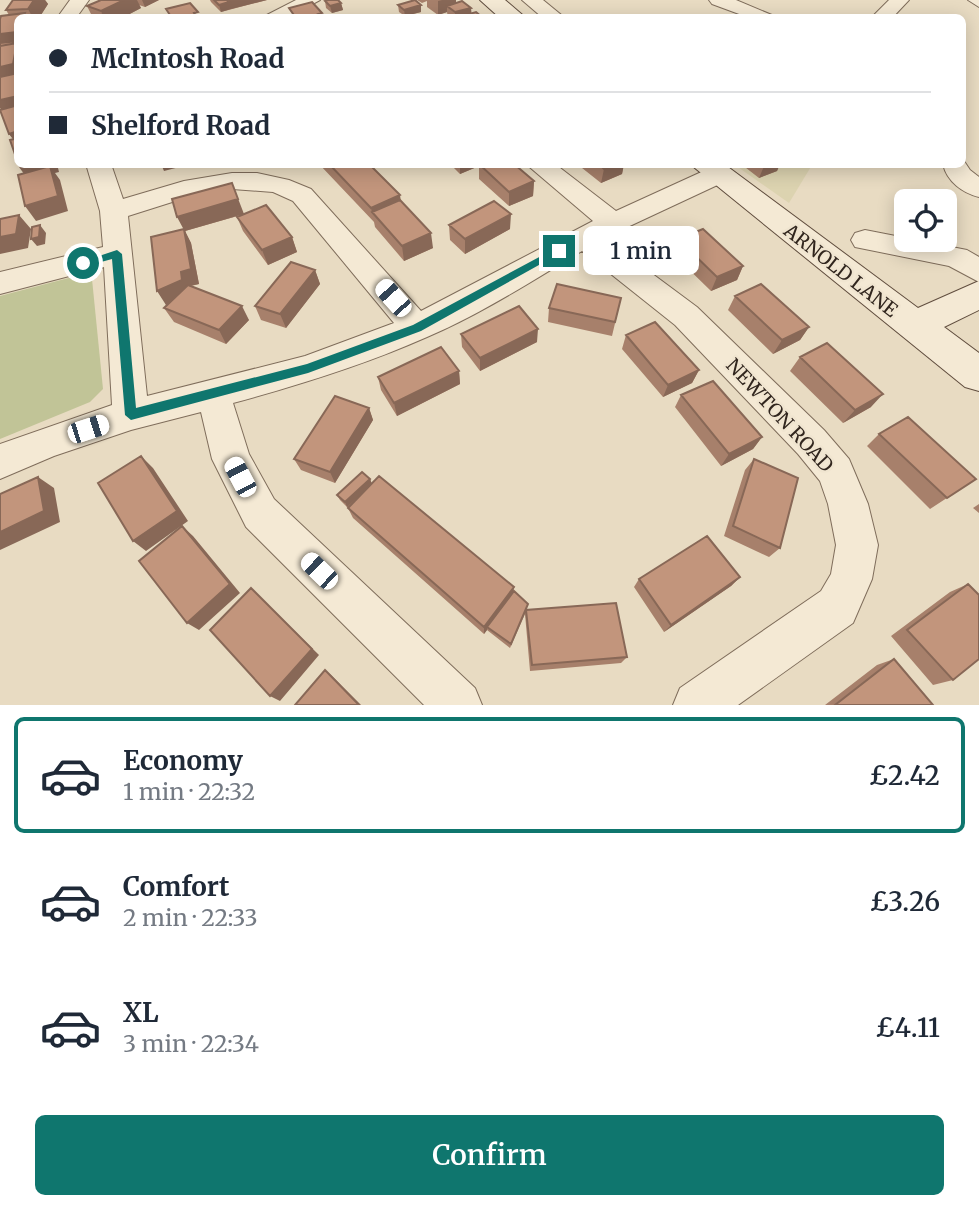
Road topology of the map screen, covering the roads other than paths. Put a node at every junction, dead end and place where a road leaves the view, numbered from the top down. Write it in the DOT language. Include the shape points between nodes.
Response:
graph roads {
  1 [pos="80,0"];
  2 [pos="311,0"];
  3 [pos="491,0"];
  4 [pos="531,0"];
  5 [pos="718,0"];
  6 [pos="900,0"];
  7 [pos="740,13"];
  8 [pos="68,14"];
  9 [pos="279,14"];
  10 [pos="510,14"];
  11 [pos="550,14"];
  12 [pos="884,14"];
  13 [pos="99,168"];
  14 [pos="542,168"];
  15 [pos="957,168"];
  16 [pos="711,170"];
  17 [pos="979,189"];
  18 [pos="114,212"];
  19 [pos="598,230"];
  20 [pos="865,240"];
  21 [pos="117,254"];
  22 [pos="979,271"];
  23 [pos="0,283"];
  24 [pos="979,294"];
  25 [pos="914,326"];
  26 [pos="417,328"];
  27 [pos="979,375"];
  28 [pos="211,393"];
  29 [pos="131,415"];
  30 [pos="0,463"];
  31 [pos="458,705"];
  32 [pos="697,705"];
  1 -- 8 [label="street"];
  2 -- 9 [label="street"];
  3 -- 10 [label="street"];
  4 -- 11 [label="street"];
  5 -- 7 [label="street"];
  6 -- 12 [label="street"];
  13 -- 18 [label="street"];
  14 -- 19 [label="street, NEWTON ROAD"];
  15 -- 17 [label="street" via="958,174"];
  16 -- 19 [label="street"];
  16 -- 25 [label="street, ARNOLD LANE"];
  18 -- 21 [label="street"];
  18 -- 26 [label="street" via="222,181 268,181 288,187 302,195"];
  19 -- 26 [label="street"];
  19 -- 32 [label="street, NEWTON ROAD" via="835,471 857,545 851,579 837,607"];
  20 -- 22 [label="street" via="957,257"];
  21 -- 23 [label="street"];
  21 -- 29 [label="street"];
  24 -- 25 [label="street"];
  25 -- 27 [label="street, ARNOLD LANE"];
  26 -- 28 [label="street" via="308,369"];
  28 -- 29 [label="street"];
  28 -- 31 [label="street" via="231,459 260,513"];
  29 -- 30 [label="street" via="44,443"];
}
